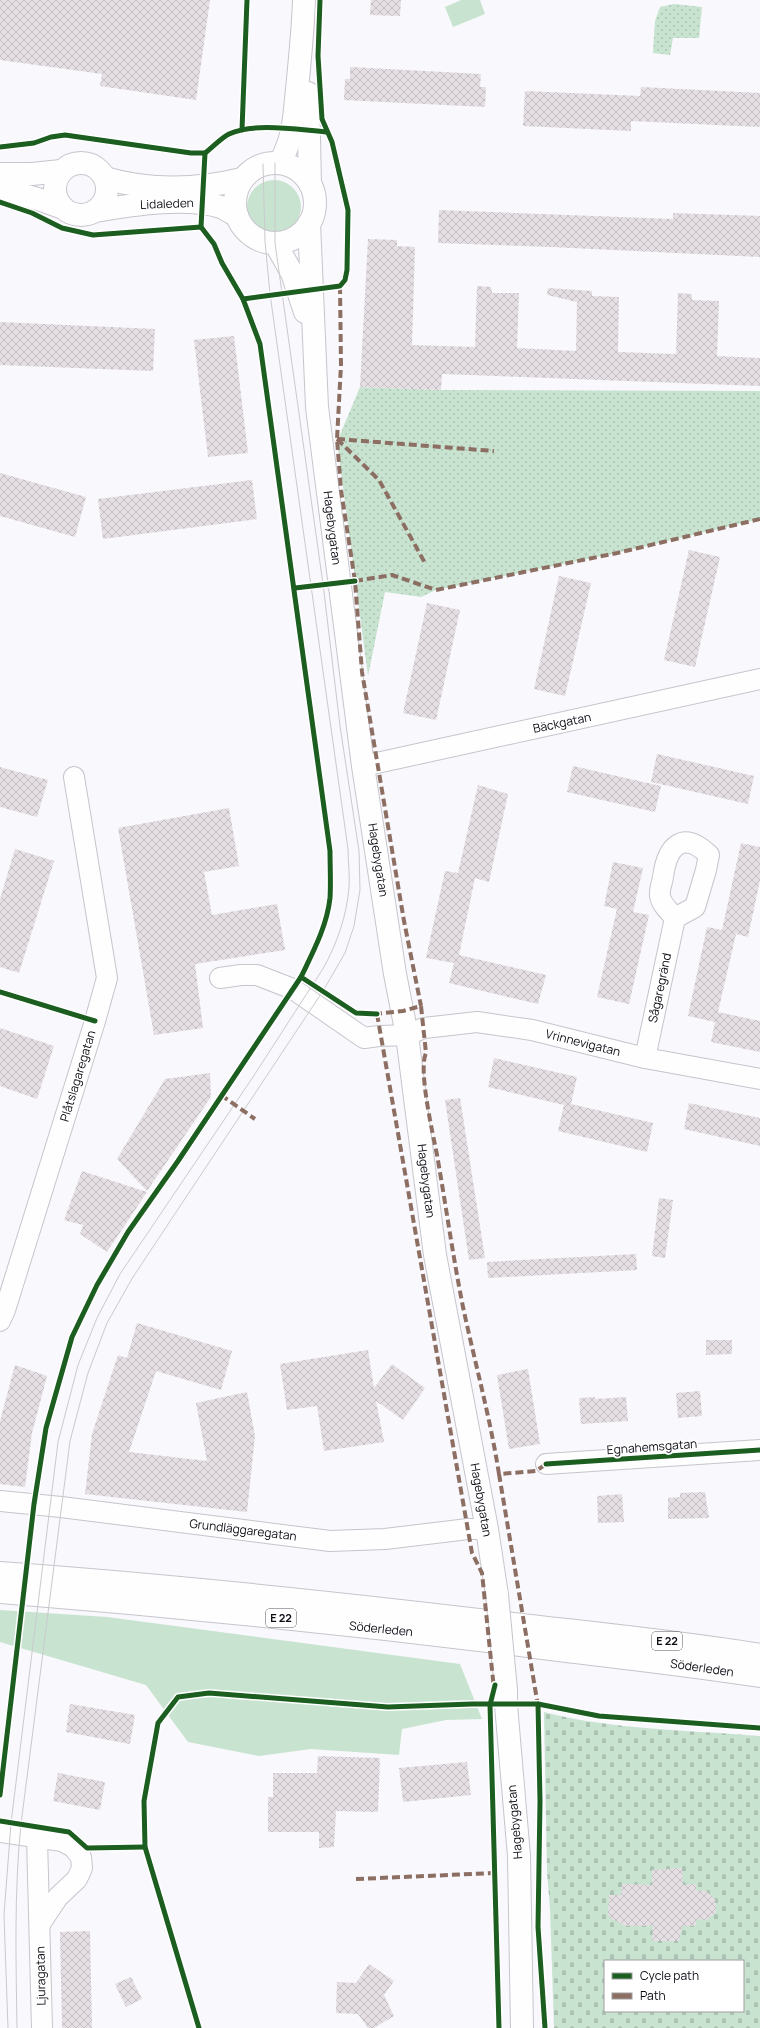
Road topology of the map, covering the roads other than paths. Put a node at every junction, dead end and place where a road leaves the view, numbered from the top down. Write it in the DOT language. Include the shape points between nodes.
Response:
graph roads {
  1 [pos="304,0"];
  2 [pos="303,46"];
  3 [pos="280,163"];
  4 [pos="61,171"];
  5 [pos="0,174"];
  6 [pos="105,178"];
  7 [pos="242,179"];
  8 [pos="310,184"];
  9 [pos="0,188"];
  10 [pos="63,208"];
  11 [pos="95,211"];
  12 [pos="237,216"];
  13 [pos="309,223"];
  14 [pos="275,243"];
  15 [pos="312,334"];
  16 [pos="760,679"];
  17 [pos="363,766"];
  18 [pos="74,777"];
  19 [pos="675,918"];
  20 [pos="220,978"];
  21 [pos="407,1036"];
  22 [pos="645,1058"];
  23 [pos="760,1079"];
  24 [pos="0,1321"];
  25 [pos="760,1450"];
  26 [pos="546,1464"];
  27 [pos="0,1501"];
  28 [pos="487,1529"];
  29 [pos="0,1573"];
  30 [pos="0,1592"];
  31 [pos="760,1655"];
  32 [pos="760,1676"];
  33 [pos="0,1832"];
  34 [pos="37,1838"];
  35 [pos="40,1924"];
  36 [pos="42,2028"];
  37 [pos="522,2028"];
  1 -- 2 [label="main road"];
  2 -- 3 [label="main road" via="293,130"];
  2 -- 8 [label="main road" via="308,91"];
  3 -- 7 [label="main road" via="263,164 251,170"];
  3 -- 8 [label="main road" via="298,170"];
  4 -- 5 [label="main road"];
  4 -- 6 [label="main road" via="68,166 83,163 92,165"];
  4 -- 10 [label="main road" via="56,179 55,192 57,201"];
  6 -- 7 [label="main road, Lidaleden" via="143,186 172,187 215,185"];
  6 -- 11 [label="main road" via="106,198"];
  7 -- 12 [label="main road" via="234,204"];
  8 -- 13 [label="main road" via="315,206"];
  9 -- 10 [label="main road"];
  10 -- 11 [label="main road" via="77,215"];
  11 -- 12 [label="main road, Lidaleden" via="132,205 202,203 222,207"];
  12 -- 14 [label="main road" via="252,236"];
  13 -- 14 [label="main road" via="300,234 288,241"];
  13 -- 15 [label="main road, Hagebygatan"];
  14 -- 15 [label="main road, Hagebygatan" via="292,273"];
  15 -- 17 [label="main road, Hagebygatan" via="317,407"];
  16 -- 17 [label="street, Bäckgatan"];
  17 -- 21 [label="main road, Hagebygatan"];
  18 -- 24 [label="street, Plåtslagaregatan" via="107,978 96,1021"];
  19 -- 22 [label="street, Sågaregränd"];
  20 -- 21 [label="street" via="257,975 293,989 364,1038"];
  21 -- 22 [label="street, Vrinnevigatan" via="424,1028 477,1022 532,1030"];
  21 -- 28 [label="main road, Hagebygatan" via="435,1255"];
  22 -- 23 [label="street, Vrinnevigatan"];
  25 -- 26 [label="street, Egnahemsgatan"];
  27 -- 28 [label="street, Grundläggaregatan" via="330,1541 385,1539"];
  28 -- 37 [label="main road, Hagebygatan, bridge" via="497,1595 519,1856"];
  29 -- 31 [label="main road, Söderleden / E 22" via="127,1582 425,1613 686,1643"];
  30 -- 32 [label="main road, Söderleden / E 22" via="128,1602 426,1634"];
  33 -- 34 [label="street"];
  34 -- 35 [label="street, Ljuragatan"];
  34 -- 35 [label="street" via="62,1841 73,1847 81,1857 82,1868 77,1879 58,1897"];
  35 -- 36 [label="street, Ljuragatan"];
}
